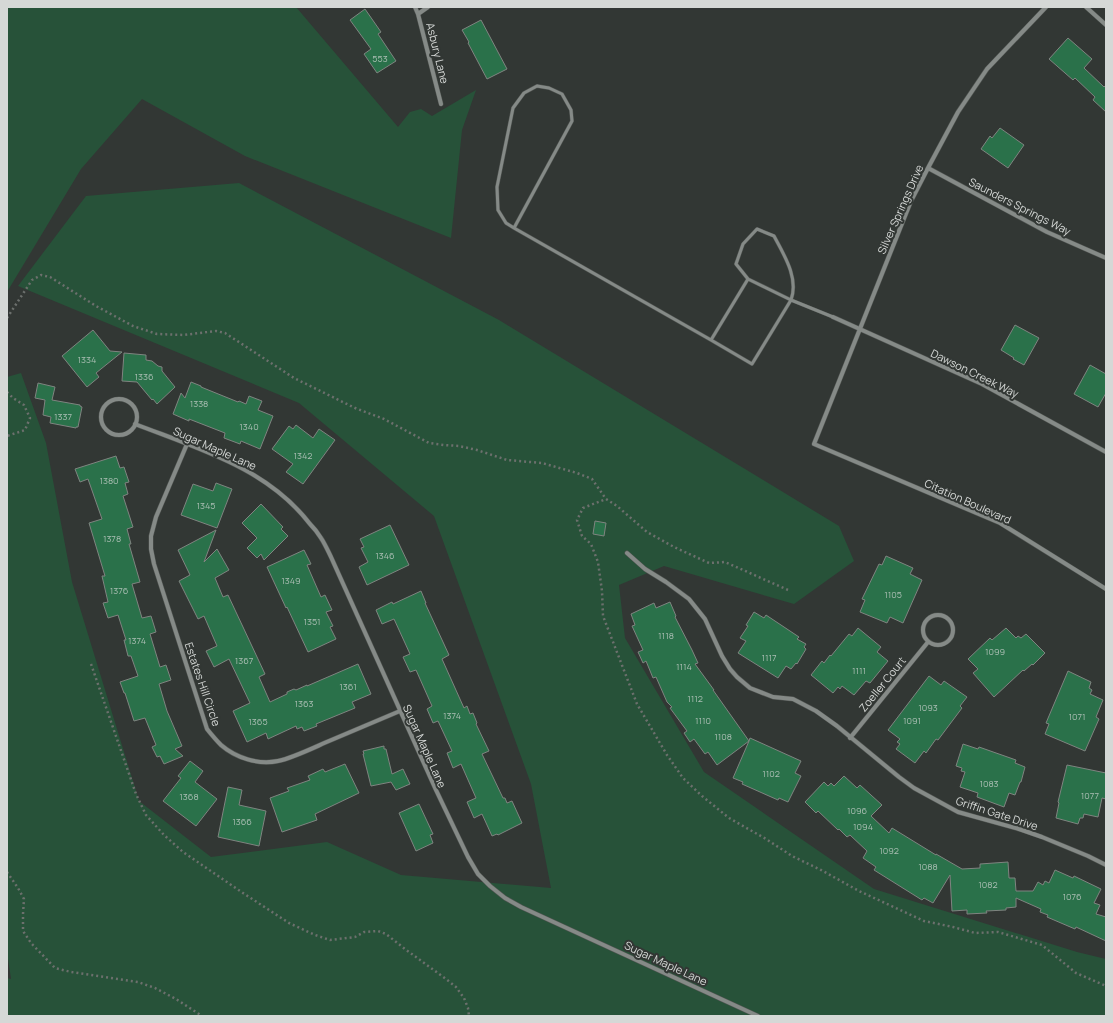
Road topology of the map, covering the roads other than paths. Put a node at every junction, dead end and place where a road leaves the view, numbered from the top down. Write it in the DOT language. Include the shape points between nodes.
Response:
graph roads {
  1 [pos="415,7"];
  2 [pos="428,7"];
  3 [pos="1046,7"];
  4 [pos="1086,7"];
  5 [pos="418,14"];
  6 [pos="1106,25"];
  7 [pos="441,104"];
  8 [pos="928,168"];
  9 [pos="514,228"];
  10 [pos="1106,258"];
  11 [pos="748,279"];
  12 [pos="791,300"];
  13 [pos="833,317"];
  14 [pos="860,329"];
  15 [pos="711,340"];
  16 [pos="135,424"];
  17 [pos="187,444"];
  18 [pos="814,444"];
  19 [pos="1106,452"];
  20 [pos="627,553"];
  21 [pos="1106,590"];
  22 [pos="928,642"];
  23 [pos="400,710"];
  24 [pos="850,738"];
  25 [pos="1106,866"];
  26 [pos="758,1016"];
  1 -- 5 [label="street, Asbury Lane"];
  2 -- 5 [label="street"];
  3 -- 8 [label="street, Silver Springs Drive" via="987,69 958,112"];
  4 -- 6 [label="street"];
  5 -- 7 [label="street, Asbury Lane"];
  8 -- 10 [label="street, Saunders Springs Way" via="1047,232"];
  8 -- 14 [label="street, Silver Springs Drive" via="911,201"];
  9 -- 9 [label="lane" via="506,223 498,210 497,187 513,108 524,93 537,86 549,88 562,94 571,110 572,121"];
  9 -- 15 [label="lane"];
  11 -- 12 [label="lane"];
  11 -- 12 [label="lane" via="736,264 743,244 757,229 774,236 792,273 794,292"];
  11 -- 15 [label="lane"];
  12 -- 13 [label="lane"];
  12 -- 15 [label="lane" via="752,364"];
  13 -- 14 [label="street, Dawson Creek Way"];
  14 -- 18 [label="street, Silver Springs Drive"];
  14 -- 19 [label="street, Dawson Creek Way" via="982,384"];
  16 -- 16 [label="street" via="136,412 133,406 123,400 106,405 101,415 104,426 112,434 123,435"];
  16 -- 17 [label="street, Sugar Maple Lane"];
  17 -- 23 [label="street, Sugar Maple Lane" via="250,472 292,503 302,514 321,538 331,557"];
  17 -- 23 [label="street, Estates Hill Circle" via="156,517 151,536 151,549 207,729 222,746 233,753 264,762 279,761"];
  18 -- 21 [label="street, Citation Boulevard" via="1000,523"];
  20 -- 24 [label="street" via="645,569 689,599 705,619 730,669 750,688 773,697 793,699 816,711"];
  22 -- 22 [label="street" via="932,645 942,645 950,641 954,627 949,618 939,615 928,618 923,627 924,638"];
  22 -- 24 [label="street, Zoeller Court"];
  23 -- 26 [label="street, Sugar Maple Lane" via="468,856 478,874 490,886 521,907"];
  24 -- 25 [label="street, Griffin Gate Drive" via="914,788 958,812 1042,837"];
}
